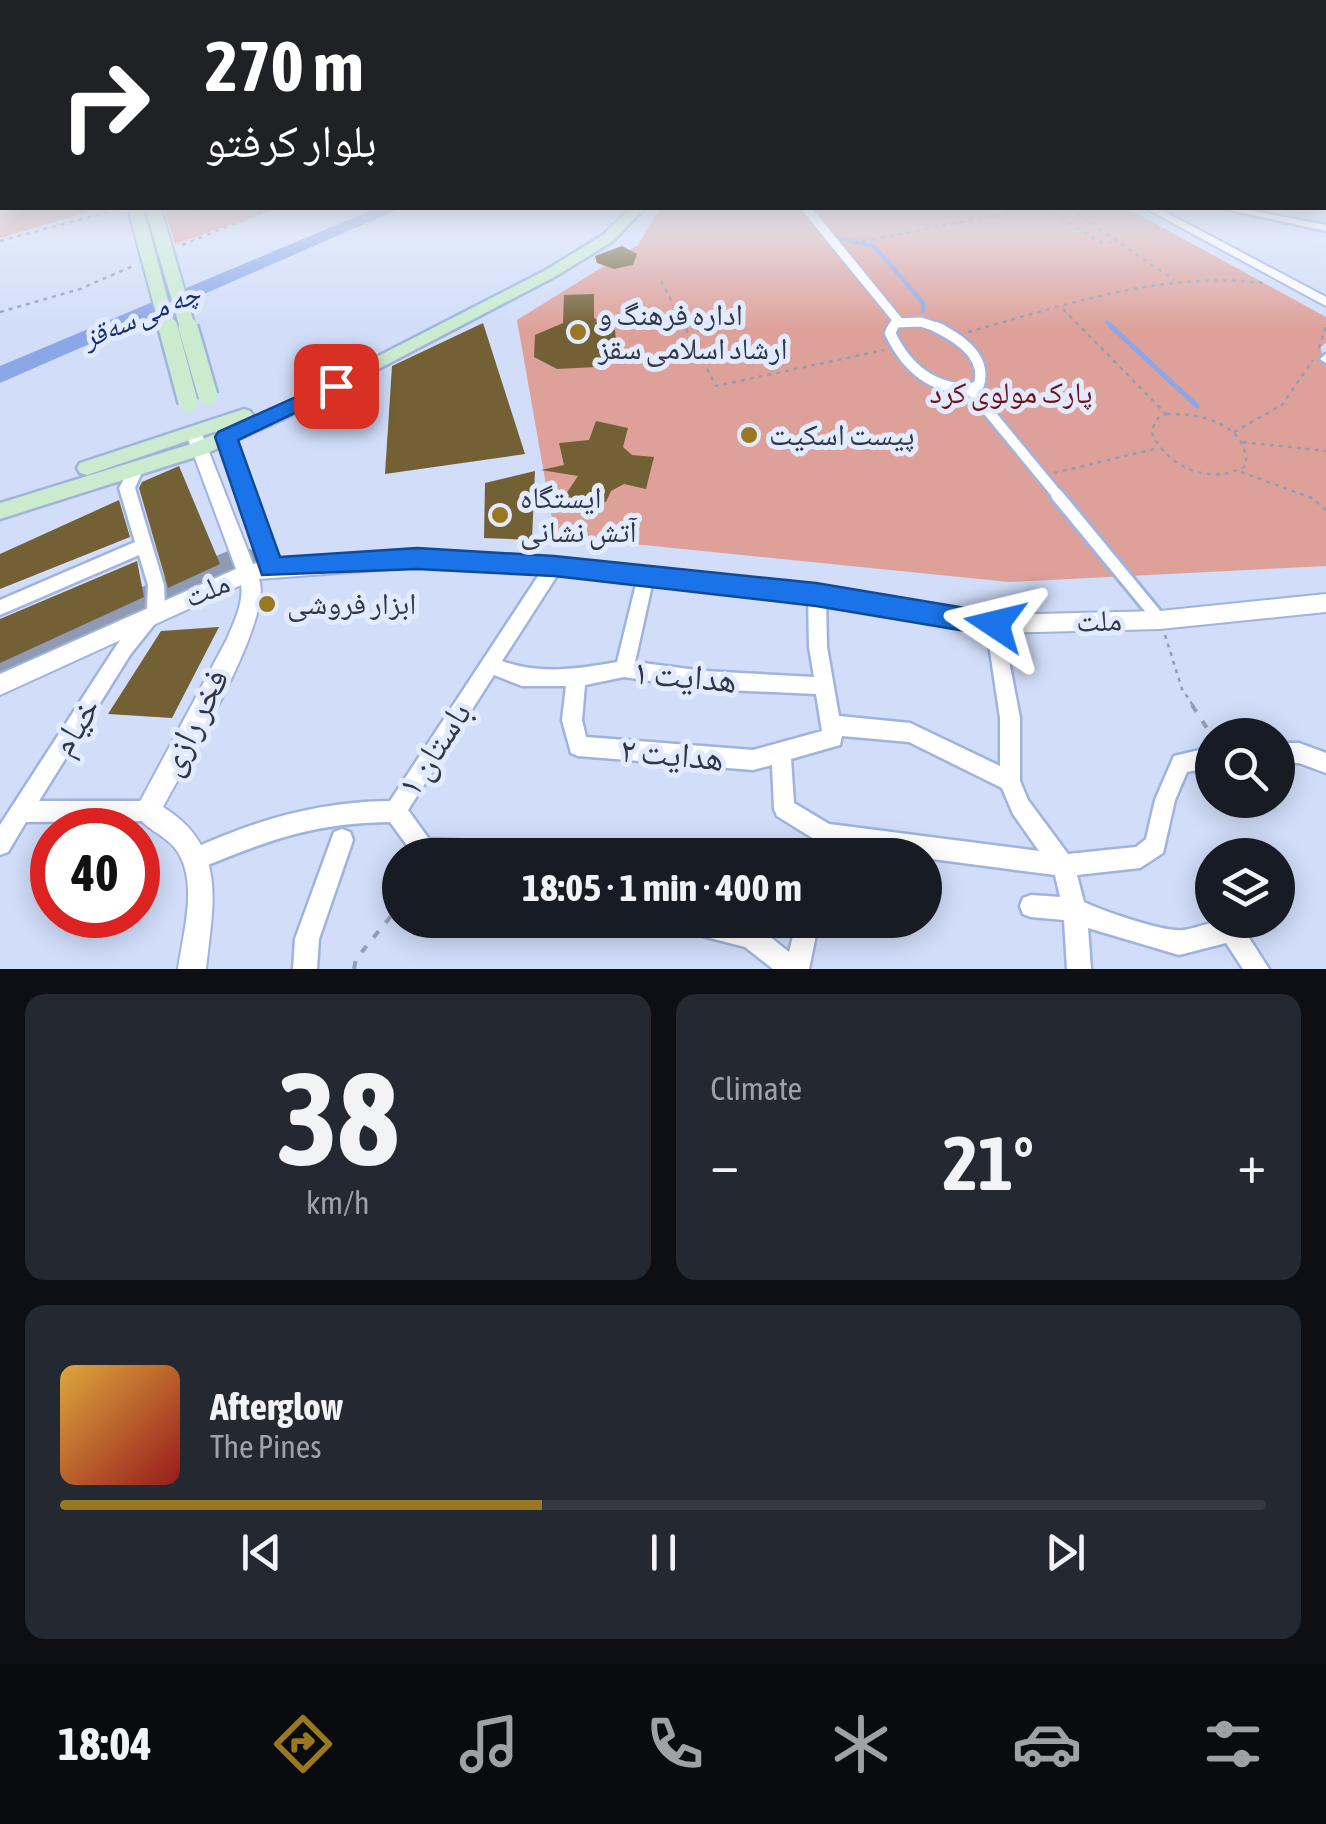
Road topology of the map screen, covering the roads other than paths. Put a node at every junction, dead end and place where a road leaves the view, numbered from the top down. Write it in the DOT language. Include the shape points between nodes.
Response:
graph roads {
  1 [pos="145,239"];
  2 [pos="149,239"];
  3 [pos="584,239"];
  4 [pos="606,239"];
  5 [pos="832,239"];
  6 [pos="1208,239"];
  7 [pos="1326,302"];
  8 [pos="899,322"];
  9 [pos="970,388"];
  10 [pos="223,430"];
  11 [pos="196,442"];
  12 [pos="136,470"];
  13 [pos="0,499"];
  14 [pos="0,512"];
  15 [pos="142,546"];
  16 [pos="554,566"];
  17 [pos="271,568"];
  18 [pos="243,575"];
  19 [pos="646,576"];
  20 [pos="816,594"];
  21 [pos="1326,602"];
  22 [pos="0,608"];
  23 [pos="156,611"];
  24 [pos="1160,620"];
  25 [pos="995,624"];
  26 [pos="490,666"];
  27 [pos="624,668"];
  28 [pos="576,678"];
  29 [pos="0,685"];
  30 [pos="824,686"];
  31 [pos="832,731"];
  32 [pos="782,753"];
  33 [pos="1295,754"];
  34 [pos="1195,760"];
  35 [pos="1326,762"];
  36 [pos="1010,781"];
  37 [pos="149,808"];
  38 [pos="395,810"];
  39 [pos="22,812"];
  40 [pos="30,812"];
  41 [pos="160,818"];
  42 [pos="415,838"];
  43 [pos="816,838"];
  44 [pos="342,840"];
  45 [pos="0,844"];
  46 [pos="942,854"];
  47 [pos="198,858"];
  48 [pos="1063,865"];
  49 [pos="1030,906"];
  50 [pos="1075,909"];
  51 [pos="751,938"];
  52 [pos="803,938"];
  53 [pos="192,969"];
  54 [pos="306,969"];
  55 [pos="794,969"];
  56 [pos="1078,969"];
  57 [pos="1257,969"];
  1 -- 11 [label="main road, bridge"];
  2 -- 10 [label="main road, bridge"];
  3 -- 10 [label="main road"];
  4 -- 10 [label="main road" via="408,350"];
  5 -- 8 [label="street"];
  6 -- 7 [label="street"];
  8 -- 9 [label="street" via="890,333 896,348 928,380"];
  8 -- 9 [label="street" via="928,324 952,336 981,367 982,380"];
  9 -- 24 [label="street"];
  10 -- 11 [label="main road"];
  10 -- 17 [label="street"];
  11 -- 12 [label="main road"];
  11 -- 13 [label="main road"];
  11 -- 18 [label="street, فخر رازی"];
  12 -- 14 [label="main road"];
  12 -- 15 [label="street" via="127,488"];
  15 -- 22 [label="street"];
  15 -- 23 [label="street" via="156,585"];
  16 -- 17 [label="street, ملت" via="417,558"];
  16 -- 19 [label="street, ملت"];
  16 -- 26 [label="street, باستان ۱"];
  17 -- 18 [label="street, ملت"];
  18 -- 23 [label="street, ملت"];
  18 -- 37 [label="street, فخر رازی" via="253,590 251,606"];
  19 -- 20 [label="street, ملت"];
  19 -- 27 [label="street"];
  20 -- 25 [label="street, ملت"];
  20 -- 30 [label="street"];
  21 -- 24 [label="street, ملت"];
  23 -- 29 [label="street, ملت"];
  23 -- 39 [label="street, خیام" via="124,648"];
  24 -- 25 [label="street, ملت"];
  25 -- 36 [label="street" via="1010,718"];
  26 -- 28 [label="street, هدایت ۱" via="522,678"];
  26 -- 38 [label="street, باستان ۱"];
  27 -- 28 [label="street, هدایت ۱"];
  27 -- 30 [label="street, هدایت ۱"];
  28 -- 32 [label="street, هدایت ۲" via="572,720 578,746 718,759"];
  30 -- 31 [label="street"];
  31 -- 32 [label="street, هدایت ۲"];
  31 -- 36 [label="street" via="910,732"];
  32 -- 43 [label="street" via="784,810"];
  33 -- 35 [label="street"];
  34 -- 48 [label="street" via="1181,763 1155,845 1140,857"];
  36 -- 48 [label="street" via="1020,807"];
  38 -- 42 [label="street"];
  38 -- 47 [label="street, باستان ۱" via="335,810 263,828"];
  39 -- 40 [label="street"];
  39 -- 45 [label="street, خیام"];
  41 -- 47 [label="street, فخر رازی" via="177,826"];
  44 -- 54 [label="street" via="308,939"];
  46 -- 48 [label="street"];
  47 -- 53 [label="street"];
  48 -- 50 [label="street"];
  49 -- 50 [label="street"];
  50 -- 56 [label="street"];
  50 -- 57 [label="street" via="1179,943 1231,930"];
  51 -- 55 [label="street"];
  52 -- 55 [label="street"];
}
